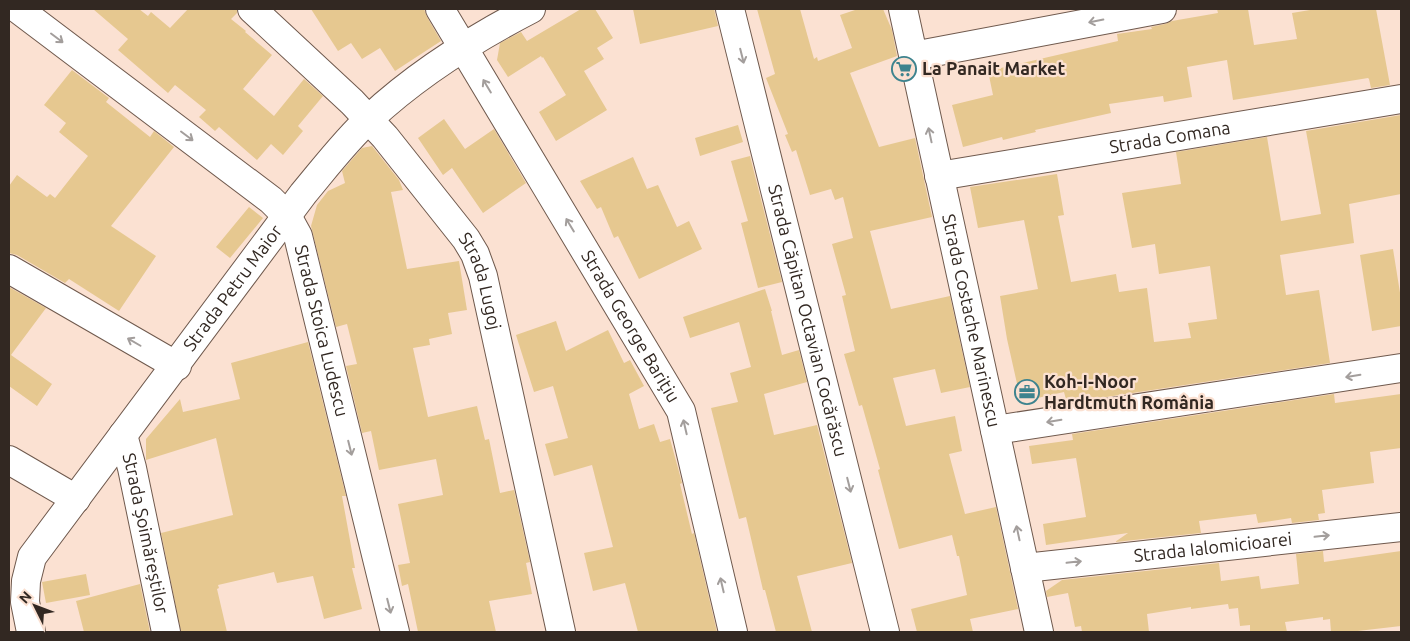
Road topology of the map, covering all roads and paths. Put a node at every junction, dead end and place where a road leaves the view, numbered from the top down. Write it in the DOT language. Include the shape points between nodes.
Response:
graph roads {
  1 [pos="18,9"];
  2 [pos="252,9"];
  3 [pos="440,9"];
  4 [pos="531,9"];
  5 [pos="730,9"];
  6 [pos="903,9"];
  7 [pos="1162,9"];
  8 [pos="463,47"];
  9 [pos="913,56"];
  10 [pos="1401,99"];
  11 [pos="368,119"];
  12 [pos="939,176"];
  13 [pos="287,216"];
  14 [pos="9,269"];
  15 [pos="176,366"];
  16 [pos="1401,368"];
  17 [pos="995,430"];
  18 [pos="123,435"];
  19 [pos="9,460"];
  20 [pos="76,499"];
  21 [pos="1401,527"];
  22 [pos="1025,568"];
  23 [pos="17,603"];
  24 [pos="31,632"];
  25 [pos="166,632"];
  26 [pos="395,632"];
  27 [pos="561,632"];
  28 [pos="733,632"];
  29 [pos="885,632"];
  30 [pos="1039,632"];
  1 -- 13 [label="street, Strada Stoica Ludescu, one-way" via="271,200"];
  2 -- 11 [label="street, Strada Lugoj"];
  3 -- 8 [label="street, Strada George Barițiu"];
  4 -- 8 [label="street, Strada Petru Maior"];
  5 -- 29 [label="street, Strada Căpitan Octavian Cocărăscu, one-way"];
  6 -- 9 [label="street, Strada Costache Marinescu"];
  7 -- 9 [label="street, one-way"];
  8 -- 11 [label="street, Strada Petru Maior" via="410,84"];
  28 -- 8 [label="street, Strada George Barițiu, one-way" via="681,410"];
  12 -- 9 [label="street, Strada Costache Marinescu, one-way"];
  10 -- 12 [label="street, Strada Comana"];
  11 -- 13 [label="street, Strada Petru Maior"];
  11 -- 27 [label="street, Strada Lugoj" via="460,231 475,254 483,276"];
  12 -- 17 [label="street, Strada Costache Marinescu"];
  13 -- 15 [label="street, Strada Petru Maior"];
  13 -- 26 [label="street, Strada Stoica Ludescu, one-way" via="298,236"];
  15 -- 14 [label="street, one-way"];
  15 -- 18 [label="street, Strada Petru Maior"];
  16 -- 17 [label="street, one-way"];
  22 -- 17 [label="street, Strada Costache Marinescu, one-way"];
  18 -- 20 [label="street, Strada Petru Maior"];
  18 -- 25 [label="street, Strada Șoimăreștilor"];
  19 -- 20 [label="street"];
  20 -- 23 [label="street, Strada Petru Maior" via="32,557"];
  22 -- 21 [label="street, Strada Ialomicioarei, one-way"];
  22 -- 30 [label="street, Strada Costache Marinescu"];
  23 -- 24 [label="street, Strada Petru Maior"];
}
